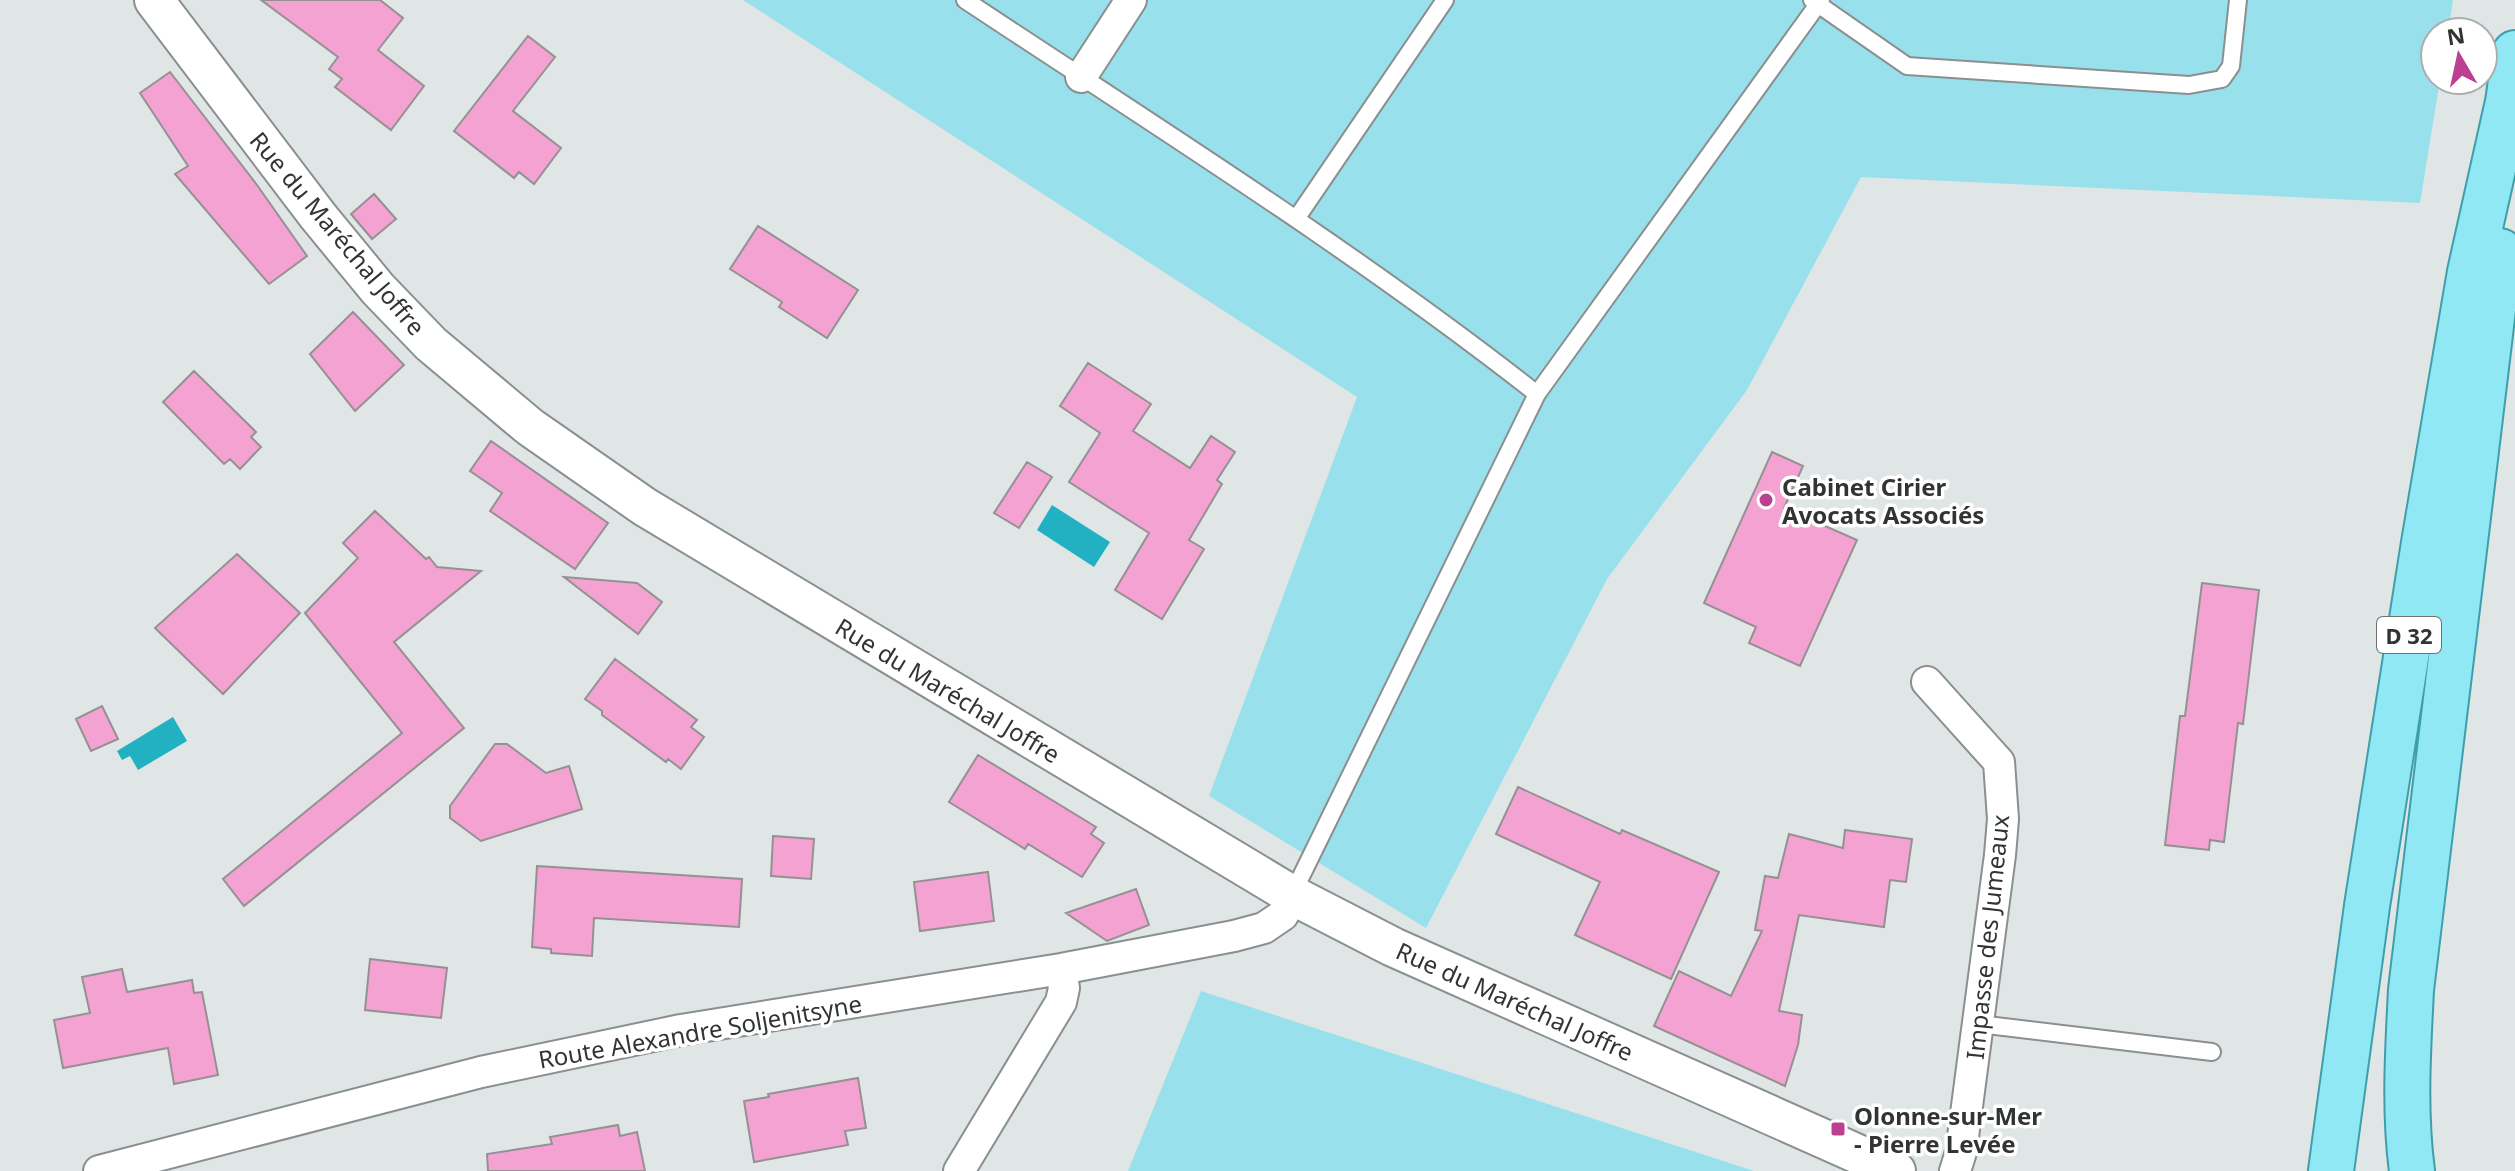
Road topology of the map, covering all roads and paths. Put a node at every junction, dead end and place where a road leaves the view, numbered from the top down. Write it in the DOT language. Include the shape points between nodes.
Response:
graph roads {
  1 [pos="154,0"];
  2 [pos="965,0"];
  3 [pos="1131,0"];
  4 [pos="1445,0"];
  5 [pos="2238,0"];
  6 [pos="1817,1"];
  7 [pos="2515,53"];
  8 [pos="1081,77"];
  9 [pos="2508,102"];
  10 [pos="1296,219"];
  11 [pos="1537,394"];
  12 [pos="1927,682"];
  13 [pos="1292,895"];
  14 [pos="1061,969"];
  15 [pos="1979,1024"];
  16 [pos="2212,1052"];
  17 [pos="99,1171"];
  18 [pos="959,1171"];
  19 [pos="1896,1171"];
  20 [pos="1955,1171"];
  21 [pos="2331,1171"];
  22 [pos="2412,1171"];
  1 -- 13 [label="street, Rue du Maréchal Joffre" via="378,289 431,344 530,427 645,507"];
  2 -- 8 [label="lane"];
  3 -- 8 [label="street"];
  4 -- 10 [label="lane"];
  5 -- 6 [label="lane" via="2231,66 2222,79 2189,85 1907,66"];
  6 -- 11 [label="lane"];
  7 -- 9 [label="main road, D 32"];
  8 -- 10 [label="lane"];
  9 -- 21 [label="main road, D 32" via="2446,410 2369,890"];
  9 -- 22 [label="main road, D 32" via="2499,274 2411,990 2407,1060"];
  10 -- 11 [label="lane"];
  11 -- 13 [label="lane"];
  12 -- 15 [label="street, Impasse des Jumeaux" via="1999,762 2003,819"];
  13 -- 14 [label="street, Route Alexandre Soljenitsyne" via="1283,915 1264,928"];
  13 -- 19 [label="street, Rue du Maréchal Joffre" via="1393,947"];
  14 -- 17 [label="street, Route Alexandre Soljenitsyne" via="681,1030 481,1072"];
  14 -- 18 [label="street" via="1061,1002"];
  15 -- 16 [label="lane"];
  15 -- 20 [label="street, Impasse des Jumeaux"];
}
